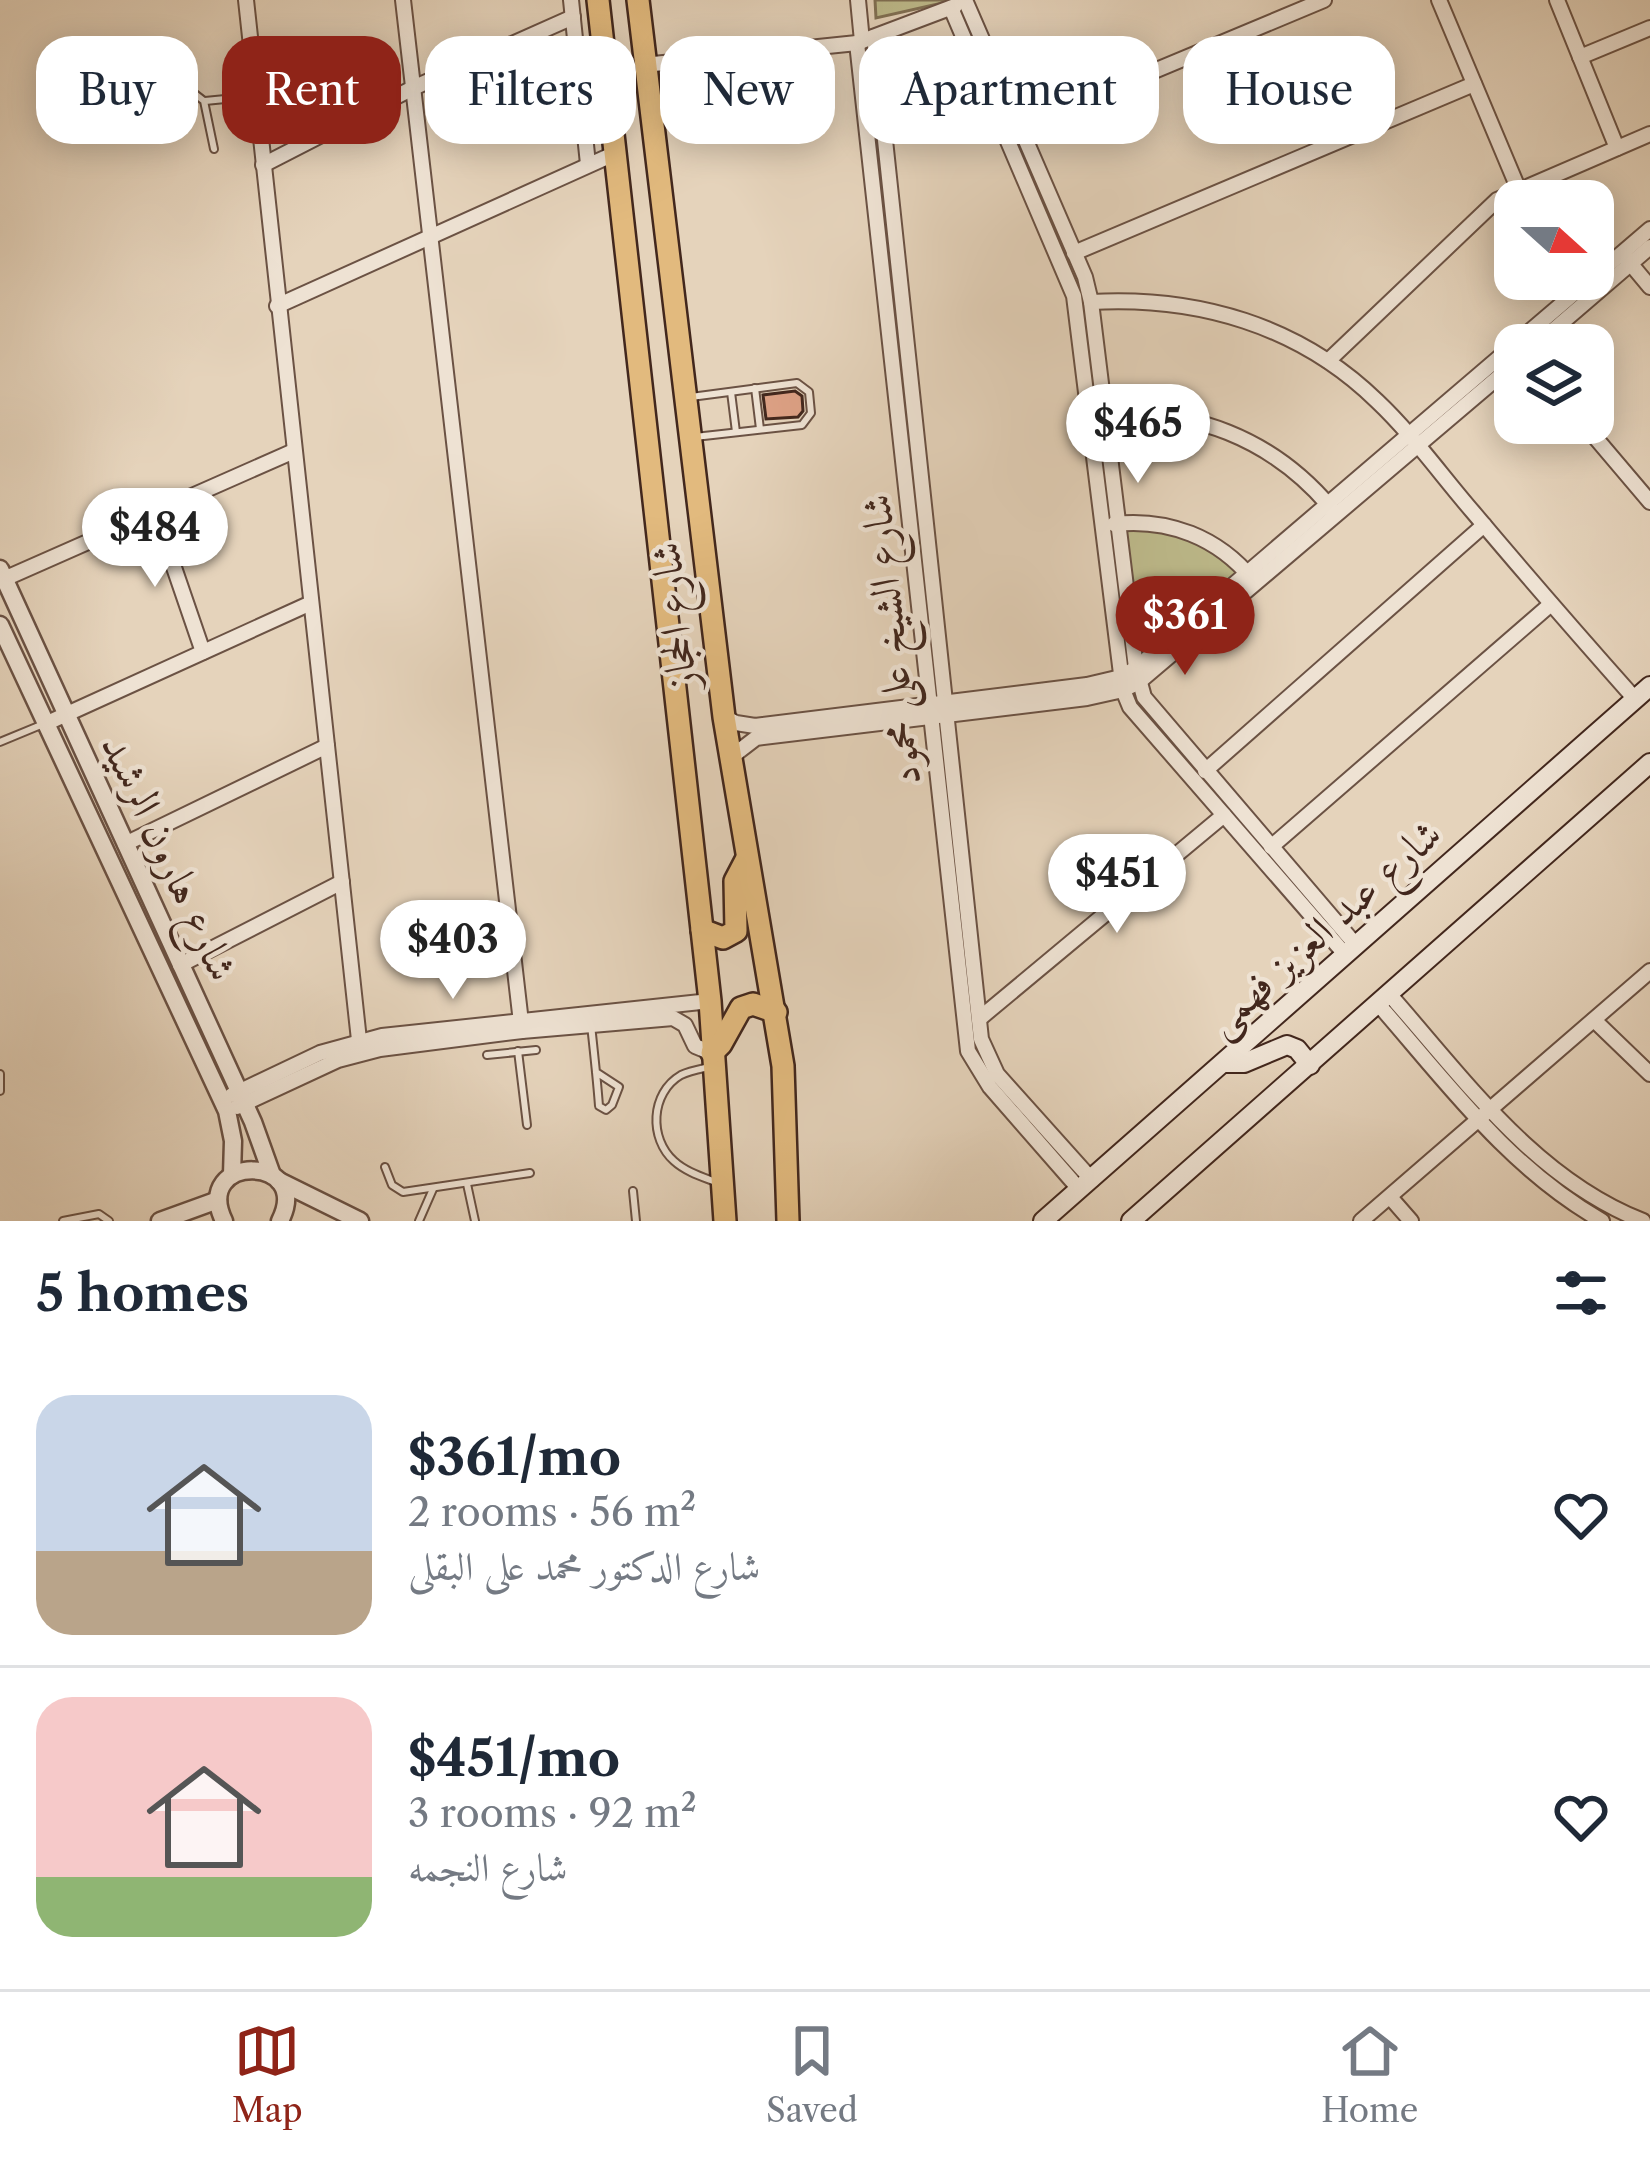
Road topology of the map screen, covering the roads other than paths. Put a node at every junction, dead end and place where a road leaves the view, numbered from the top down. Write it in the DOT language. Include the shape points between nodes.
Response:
graph roads {
  1 [pos="245,0"];
  2 [pos="403,0"];
  3 [pos="571,0"];
  4 [pos="598,0"];
  5 [pos="638,0"];
  6 [pos="858,0"];
  7 [pos="1324,0"];
  8 [pos="1439,0"];
  9 [pos="1557,0"];
  10 [pos="963,2"];
  11 [pos="573,17"];
  12 [pos="1650,28"];
  13 [pos="249,36"];
  14 [pos="863,36"];
  15 [pos="874,36"];
  16 [pos="979,36"];
  17 [pos="859,41"];
  18 [pos="1580,57"];
  19 [pos="644,64"];
  20 [pos="1159,69"];
  21 [pos="1474,84"];
  22 [pos="412,88"];
  23 [pos="198,96"];
  24 [pos="222,99"];
  25 [pos="204,101"];
  26 [pos="1650,134"];
  27 [pos="260,144"];
  28 [pos="876,144"];
  29 [pos="1027,144"];
  30 [pos="1617,148"];
  31 [pos="214,149"];
  32 [pos="616,153"];
  33 [pos="588,164"];
  34 [pos="262,165"];
  35 [pos="1515,180"];
  36 [pos="1538,180"];
  37 [pos="1494,205"];
  38 [pos="1650,229"];
  39 [pos="428,237"];
  40 [pos="1650,247"];
  41 [pos="1074,253"];
  42 [pos="1626,259"];
  43 [pos="1614,266"];
  44 [pos="1650,287"];
  45 [pos="1567,300"];
  46 [pos="1091,302"];
  47 [pos="277,306"];
  48 [pos="1540,324"];
  49 [pos="1558,324"];
  50 [pos="1328,361"];
  51 [pos="1494,365"];
  52 [pos="1494,379"];
  53 [pos="755,388"];
  54 [pos="731,392"];
  55 [pos="688,398"];
  56 [pos="1098,417"];
  57 [pos="760,430"];
  58 [pos="736,432"];
  59 [pos="691,437"];
  60 [pos="1413,441"];
  61 [pos="1601,444"];
  62 [pos="294,452"];
  63 [pos="1650,502"];
  64 [pos="1332,510"];
  65 [pos="154,512"];
  66 [pos="1110,524"];
  67 [pos="1484,525"];
  68 [pos="2,574"];
  69 [pos="1252,578"];
  70 [pos="311,603"];
  71 [pos="1551,604"];
  72 [pos="0,625"];
  73 [pos="203,652"];
  74 [pos="1137,675"];
  75 [pos="1122,684"];
  76 [pos="1642,693"];
  77 [pos="938,708"];
  78 [pos="65,715"];
  79 [pos="724,717"];
  80 [pos="45,724"];
  81 [pos="0,742"];
  82 [pos="327,746"];
  83 [pos="730,758"];
  84 [pos="1650,763"];
  85 [pos="1205,771"];
  86 [pos="1224,815"];
  87 [pos="124,844"];
  88 [pos="1271,848"];
  89 [pos="746,860"];
  90 [pos="342,882"];
  91 [pos="703,930"];
  92 [pos="1349,948"];
  93 [pos="180,965"];
  94 [pos="1650,971"];
  95 [pos="1384,1000"];
  96 [pos="710,1001"];
  97 [pos="776,1012"];
  98 [pos="979,1019"];
  99 [pos="1594,1020"];
  100 [pos="521,1025"];
  101 [pos="591,1025"];
  102 [pos="359,1040"];
  103 [pos="536,1050"];
  104 [pos="520,1051"];
  105 [pos="488,1054"];
  106 [pos="713,1059"];
  107 [pos="1225,1063"];
  108 [pos="1310,1065"];
  109 [pos="596,1072"];
  110 [pos="1650,1074"];
  111 [pos="0,1075"];
  112 [pos="0,1091"];
  113 [pos="242,1097"];
  114 [pos="224,1106"];
  115 [pos="1485,1115"];
  116 [pos="527,1125"];
  117 [pos="385,1167"];
  118 [pos="530,1173"];
  119 [pos="232,1175"];
  120 [pos="276,1178"];
  121 [pos="467,1184"];
  122 [pos="722,1184"];
  123 [pos="1086,1185"];
  124 [pos="433,1189"];
  125 [pos="633,1191"];
  126 [pos="1390,1197"];
  127 [pos="218,1200"];
  128 [pos="62,1221"];
  129 [pos="109,1221"];
  130 [pos="160,1221"];
  131 [pos="224,1221"];
  132 [pos="280,1221"];
  133 [pos="360,1221"];
  134 [pos="419,1221"];
  135 [pos="475,1221"];
  136 [pos="636,1221"];
  137 [pos="725,1221"];
  138 [pos="788,1221"];
  139 [pos="1043,1221"];
  140 [pos="1131,1221"];
  141 [pos="1361,1221"];
  142 [pos="1411,1221"];
  143 [pos="1603,1221"];
  144 [pos="1643,1221"];
  1 -- 13 [label="street"];
  2 -- 22 [label="street"];
  3 -- 11 [label="street"];
  4 -- 32 [label="main road, شارع الحجاز"];
  5 -- 19 [label="main road, شارع الحجاز"];
  6 -- 14 [label="street, شارع الشيخ على محمود"];
  7 -- 20 [label="street"];
  8 -- 21 [label="street"];
  9 -- 18 [label="street"];
  10 -- 15 [label="street"];
  10 -- 16 [label="street"];
  10 -- 56 [label="street" via="1074,296"];
  11 -- 22 [label="street"];
  11 -- 33 [label="street"];
  12 -- 18 [label="street"];
  17 -- 19 [label="street"];
  18 -- 30 [label="street"];
  19 -- 55 [label="main road, شارع الحجاز"];
  21 -- 35 [label="street"];
  21 -- 41 [label="street"];
  22 -- 34 [label="street"];
  22 -- 39 [label="street"];
  23 -- 25 [label="lane"];
  24 -- 25 [label="lane"];
  25 -- 31 [label="lane"];
  26 -- 30 [label="street"];
  27 -- 34 [label="street"];
  28 -- 77 [label="street, شارع الشيخ على محمود"];
  29 -- 41 [label="street"];
  30 -- 36 [label="street"];
  32 -- 33 [label="street"];
  32 -- 91 [label="main road, شارع الحجاز"];
  33 -- 39 [label="street"];
  34 -- 47 [label="street"];
  37 -- 50 [label="street"];
  38 -- 42 [label="street"];
  39 -- 47 [label="street"];
  39 -- 100 [label="street"];
  40 -- 42 [label="street"];
  41 -- 46 [label="street"];
  42 -- 43 [label="street"];
  42 -- 44 [label="street"];
  42 -- 49 [label="street"];
  45 -- 48 [label="street"];
  46 -- 50 [label="street" via="1197,307 1265,327"];
  46 -- 56 [label="street"];
  47 -- 62 [label="street"];
  50 -- 60 [label="street"];
  51 -- 60 [label="street"];
  52 -- 60 [label="street"];
  53 -- 54 [label="lane"];
  53 -- 57 [label="lane"];
  53 -- 57 [label="lane" via="797,383 809,392 806,423"];
  54 -- 55 [label="lane"];
  54 -- 58 [label="lane"];
  55 -- 59 [label="main road, شارع الحجاز"];
  56 -- 64 [label="street" via="1188,418 1241,436 1288,465"];
  56 -- 66 [label="street"];
  57 -- 58 [label="lane"];
  58 -- 59 [label="lane"];
  59 -- 79 [label="main road, شارع الحجاز"];
  60 -- 64 [label="street"];
  60 -- 67 [label="street"];
  61 -- 63 [label="street"];
  62 -- 65 [label="street"];
  62 -- 70 [label="street"];
  64 -- 69 [label="street"];
  65 -- 68 [label="street"];
  65 -- 73 [label="street"];
  66 -- 69 [label="street" via="1179,528 1216,546"];
  66 -- 74 [label="street"];
  66 -- 75 [label="street"];
  67 -- 71 [label="street"];
  67 -- 85 [label="street"];
  68 -- 78 [label="street, شارع هارون الرشيد"];
  69 -- 74 [label="street"];
  70 -- 73 [label="street"];
  70 -- 82 [label="street"];
  71 -- 76 [label="street"];
  71 -- 88 [label="street"];
  72 -- 80 [label="street, شارع هارون الرشيد"];
  73 -- 78 [label="street"];
  74 -- 75 [label="street"];
  74 -- 85 [label="street" via="1153,710"];
  75 -- 77 [label="street"];
  75 -- 86 [label="street" via="1130,706"];
  76 -- 92 [label="main road, شارع عبد العزيز فهمى"];
  77 -- 79 [label="street" via="755,726"];
  77 -- 83 [label="street" via="756,738"];
  77 -- 98 [label="street, شارع الشيخ على محمود"];
  77 -- 123 [label="street, شارع الشيخ على محمود" via="968,1051 990,1087"];
  78 -- 80 [label="street"];
  78 -- 87 [label="street, شارع هارون الرشيد"];
  79 -- 83 [label="main road, شارع الحجاز"];
  80 -- 81 [label="lane"];
  80 -- 114 [label="street, شارع هارون الرشيد"];
  82 -- 87 [label="street"];
  82 -- 90 [label="street"];
  83 -- 89 [label="main road, شارع الحجاز"];
  84 -- 95 [label="main road"];
  85 -- 88 [label="street"];
  86 -- 92 [label="street"];
  86 -- 98 [label="street"];
  87 -- 93 [label="street, شارع هارون الرشيد"];
  88 -- 92 [label="street"];
  89 -- 91 [label="main road" via="735,881 736,931 723,938"];
  89 -- 97 [label="main road, شارع الحجاز"];
  90 -- 93 [label="street"];
  90 -- 102 [label="street"];
  91 -- 96 [label="main road, شارع الحجاز"];
  92 -- 107 [label="main road, شارع عبد العزيز فهمى"];
  93 -- 113 [label="street, شارع هارون الرشيد"];
  94 -- 99 [label="street"];
  95 -- 108 [label="main road"];
  95 -- 115 [label="street"];
  96 -- 100 [label="street"];
  96 -- 106 [label="main road, شارع الحجاز"];
  97 -- 106 [label="main road" via="741,1007"];
  97 -- 138 [label="main road, شارع الحجاز"];
  98 -- 123 [label="street, شارع الشيخ على محمود" via="997,1074"];
  99 -- 110 [label="street"];
  99 -- 115 [label="street"];
  100 -- 101 [label="street"];
  100 -- 102 [label="street"];
  100 -- 104 [label="lane"];
  100 -- 113 [label="street" via="358,1054"];
  101 -- 106 [label="street" via="673,1018"];
  101 -- 109 [label="lane"];
  102 -- 113 [label="street"];
  103 -- 104 [label="lane"];
  104 -- 105 [label="lane"];
  104 -- 116 [label="lane"];
  106 -- 122 [label="main road, شارع الحجاز"];
  106 -- 122 [label="lane" via="670,1085 656,1127 678,1165"];
  107 -- 108 [label="main road" via="1287,1045"];
  107 -- 123 [label="main road, شارع عبد العزيز فهمى"];
  108 -- 140 [label="main road"];
  109 -- 109 [label="lane" via="599,1106 606,1110 619,1087"];
  111 -- 112 [label="lane"];
  113 -- 114 [label="street"];
  113 -- 120 [label="street, شارع هارون الرشيد"];
  114 -- 119 [label="street, شارع هارون الرشيد"];
  115 -- 126 [label="street"];
  115 -- 143 [label="street" via="1545,1183"];
  115 -- 144 [label="street" via="1590,1195"];
  117 -- 124 [label="lane" via="397,1190"];
  118 -- 121 [label="lane"];
  119 -- 120 [label="street" via="252,1168"];
  119 -- 127 [label="street"];
  120 -- 132 [label="street, شارع هارون الرشيد" via="286,1203"];
  120 -- 133 [label="street"];
  121 -- 124 [label="lane"];
  121 -- 135 [label="lane"];
  122 -- 137 [label="main road, شارع الحجاز"];
  123 -- 139 [label="main road, شارع عبد العزيز فهمى"];
  124 -- 134 [label="lane"];
  125 -- 136 [label="lane"];
  126 -- 141 [label="street"];
  126 -- 142 [label="street"];
  127 -- 130 [label="street"];
  127 -- 131 [label="street"];
  128 -- 129 [label="lane" via="99,1214"];
}
